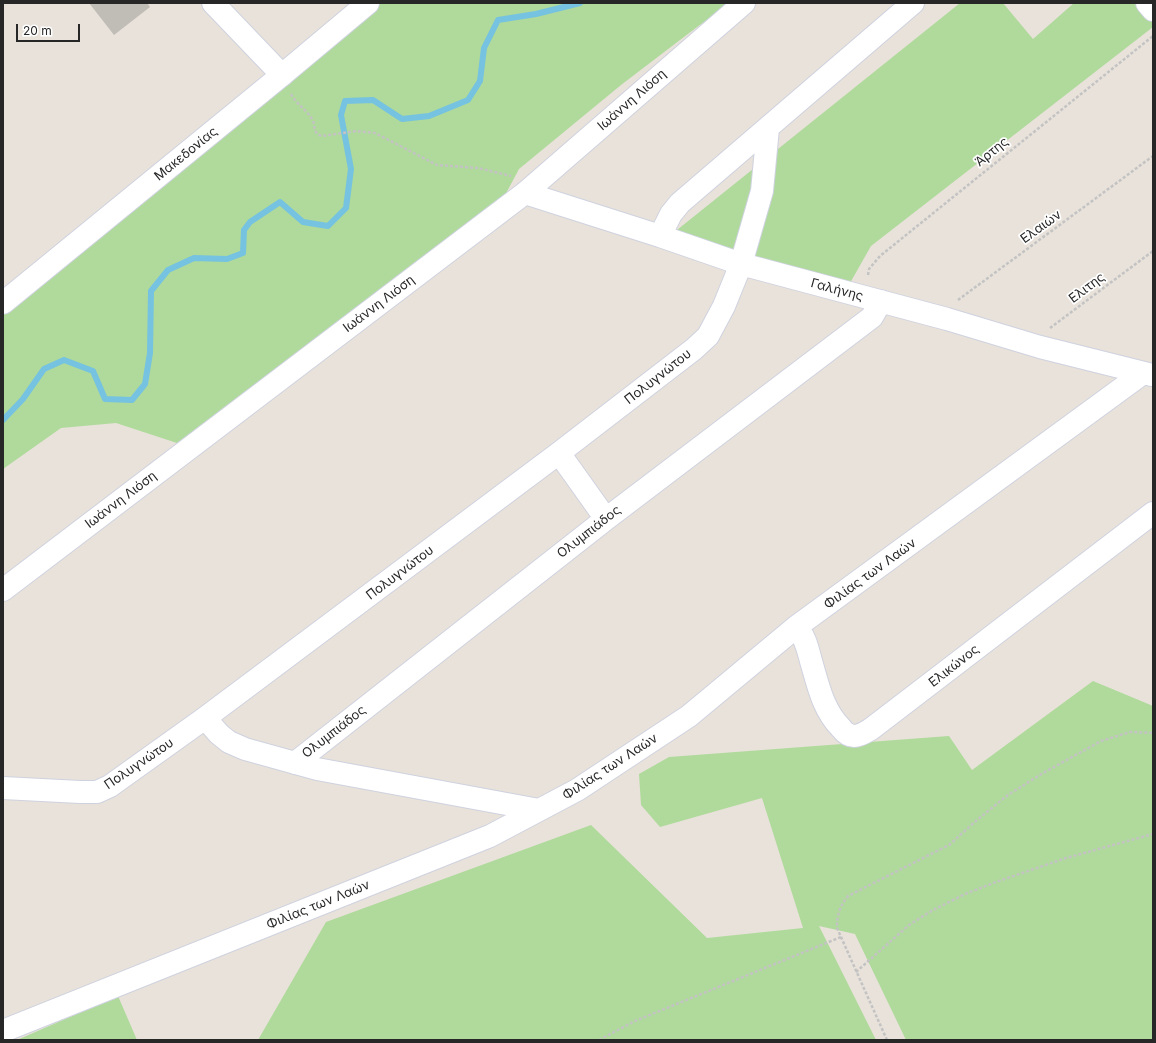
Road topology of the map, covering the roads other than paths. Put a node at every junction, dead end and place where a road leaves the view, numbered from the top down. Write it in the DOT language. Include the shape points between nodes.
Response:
graph roads {
  1 [pos="213,3"];
  2 [pos="368,3"];
  3 [pos="744,3"];
  4 [pos="913,3"];
  5 [pos="1147,3"];
  6 [pos="1153,10"];
  7 [pos="282,75"];
  8 [pos="768,128"];
  9 [pos="525,193"];
  10 [pos="660,236"];
  11 [pos="741,264"];
  12 [pos="871,299"];
  13 [pos="3,303"];
  14 [pos="1148,374"];
  15 [pos="559,453"];
  16 [pos="1153,513"];
  17 [pos="606,519"];
  18 [pos="3,590"];
  19 [pos="796,628"];
  20 [pos="206,718"];
  21 [pos="295,763"];
  22 [pos="3,788"];
  23 [pos="539,810"];
  24 [pos="3,1031"];
  1 -- 7 [label="street"];
  2 -- 7 [label="street, Μακεδονίας"];
  3 -- 9 [label="street, Ιωάννη Λιόση"];
  4 -- 8 [label="street"];
  5 -- 6 [label="street"];
  7 -- 13 [label="street, Μακεδονίας"];
  8 -- 10 [label="street" via="680,203"];
  8 -- 11 [label="street, Πολυγνώτου" via="762,190"];
  9 -- 10 [label="street, Γαλήνης"];
  9 -- 18 [label="street, Ιωάννη Λιόση"];
  10 -- 11 [label="street, Γαλήνης"];
  11 -- 12 [label="street, Γαλήνης"];
  11 -- 15 [label="street, Πολυγνώτου" via="724,306 708,336"];
  12 -- 14 [label="street, Γαλήνης" via="1040,348"];
  12 -- 17 [label="street, Ολυμπιάδος" via="872,317"];
  14 -- 19 [label="street, Φιλίας των Λαών"];
  15 -- 17 [label="street"];
  15 -- 20 [label="street, Πολυγνώτου"];
  16 -- 19 [label="street, Ελικώνος" via="860,735 853,736 844,731 829,712 819,692 806,642 800,630"];
  17 -- 21 [label="street, Ολυμπιάδος"];
  19 -- 23 [label="street, Φιλίας των Λαών" via="689,716 577,790"];
  20 -- 21 [label="street" via="229,742"];
  20 -- 22 [label="street, Πολυγνώτου" via="110,786 97,792"];
  21 -- 23 [label="street" via="317,770"];
  23 -- 24 [label="street, Φιλίας των Λαών" via="483,839"];
}
